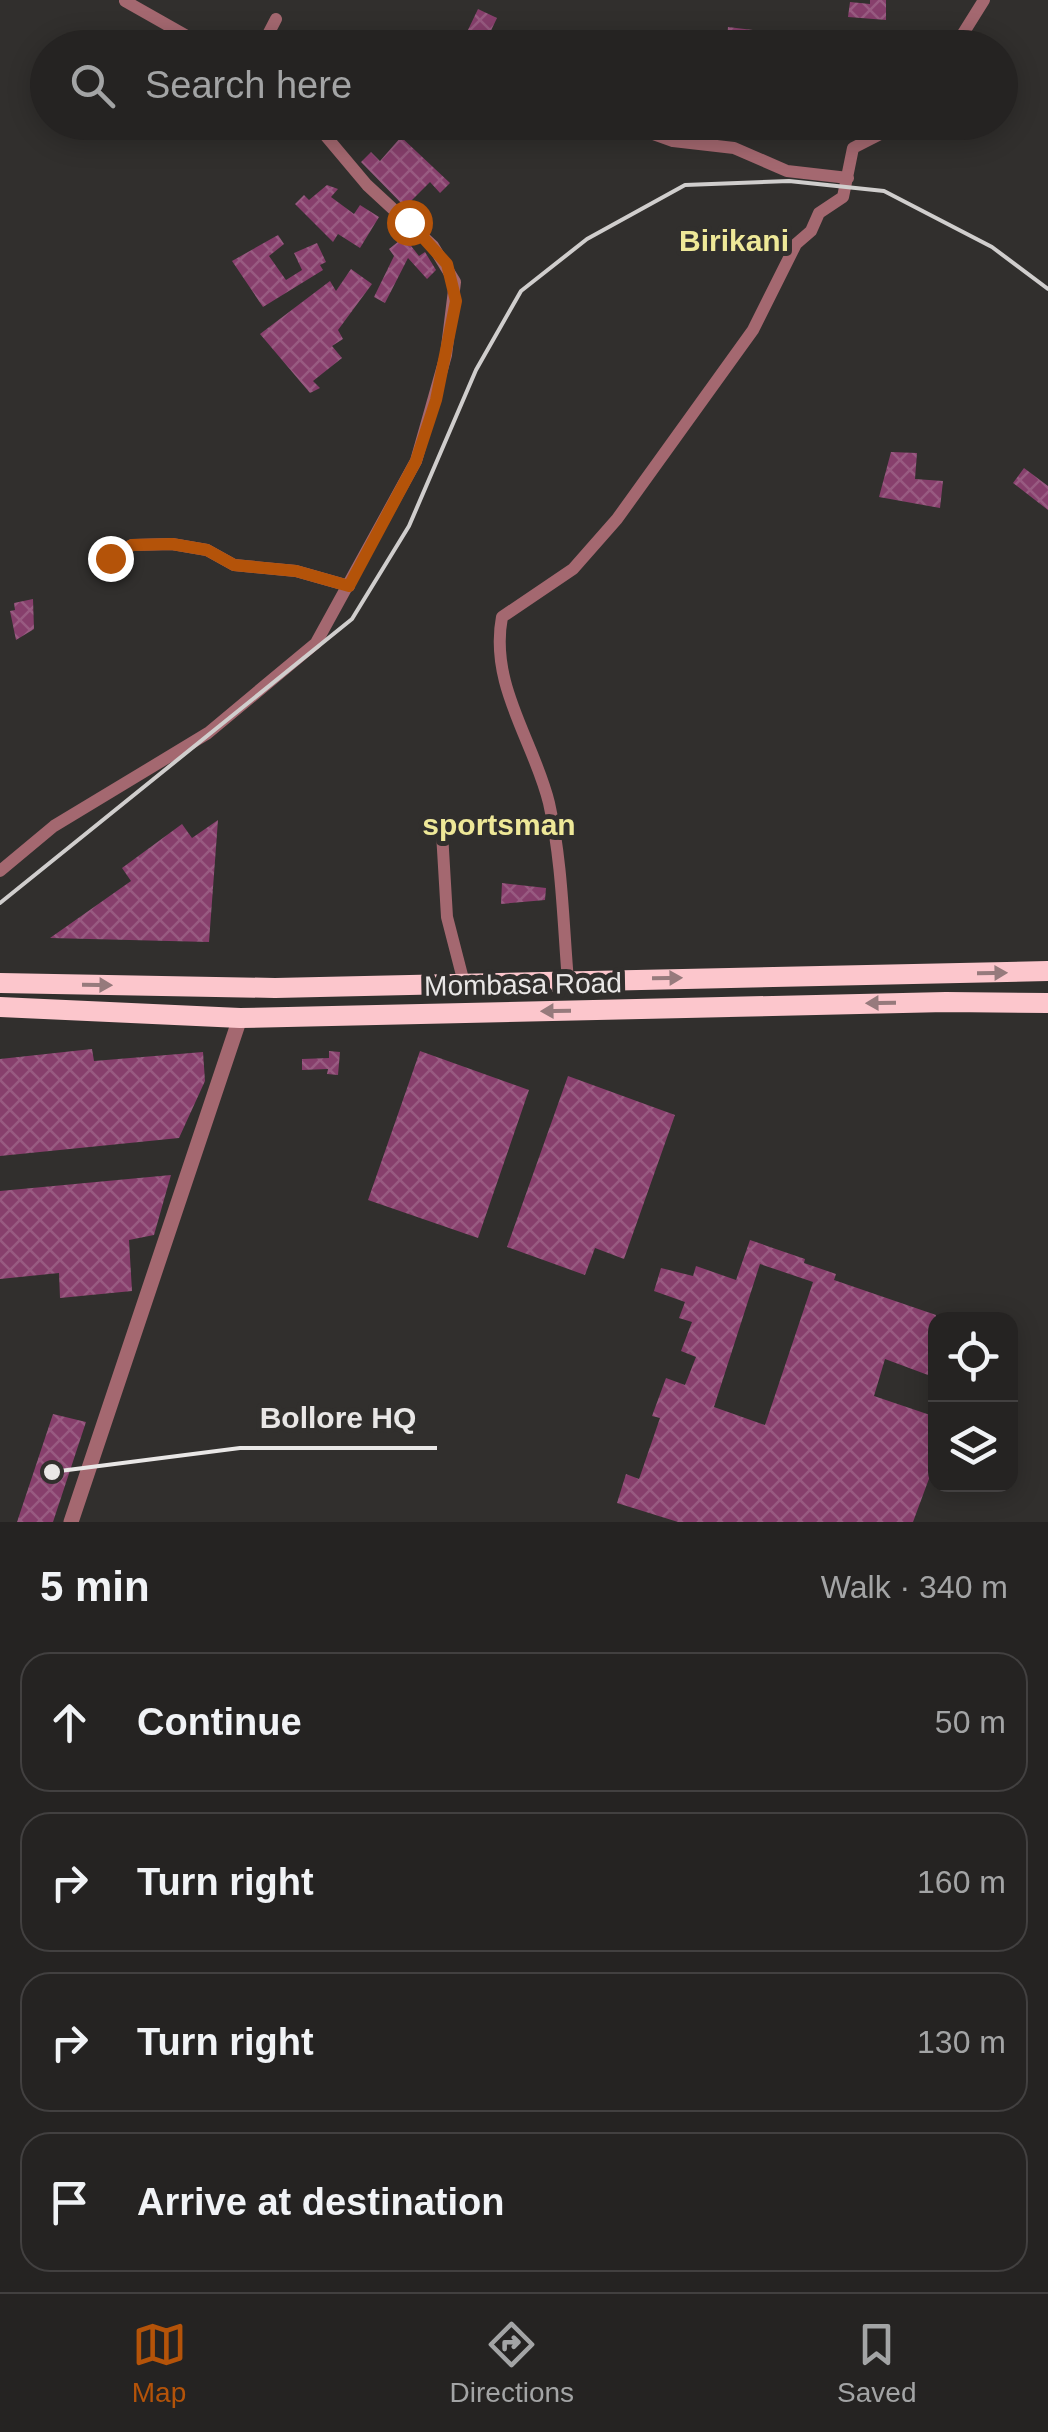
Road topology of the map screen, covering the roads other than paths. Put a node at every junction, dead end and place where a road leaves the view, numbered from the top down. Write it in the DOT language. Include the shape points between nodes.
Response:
graph roads {
  1 [pos="984,0"];
  2 [pos="124,1"];
  3 [pos="276,19"];
  4 [pos="176,30"];
  5 [pos="270,30"];
  6 [pos="965,30"];
  7 [pos="329,140"];
  8 [pos="669,140"];
  9 [pos="869,140"];
  10 [pos="848,178"];
  11 [pos="104,561"];
  12 [pos="349,586"];
  13 [pos="442,833"];
  14 [pos="0,872"];
  15 [pos="1048,971"];
  16 [pos="568,980"];
  17 [pos="0,982"];
  18 [pos="464,983"];
  19 [pos="1048,1003"];
  20 [pos="0,1007"];
  21 [pos="240,1018"];
  22 [pos="70,1522"];
  1 -- 6 [label="street"];
  2 -- 4 [label="street"];
  3 -- 5 [label="street"];
  7 -- 12 [label="street" via="433,246 456,293 436,400 416,461"];
  8 -- 10 [label="street" via="734,148 787,171"];
  9 -- 10 [label="street" via="854,148"];
  10 -- 16 [label="street" via="843,197 822,210 796,244 768,306 660,465 573,569 502,617 508,695 544,784 556,835"];
  11 -- 12 [label="street" via="132,545 172,544 207,550 234,565 296,571"];
  12 -- 14 [label="street" via="320,638 262,690 180,753 54,826"];
  13 -- 18 [label="street" via="447,917"];
  16 -- 15 [label="highway, Mombasa Road, one-way"];
  16 -- 18 [label="highway, Mombasa Road"];
  17 -- 18 [label="highway, Mombasa Road, one-way" via="274,988"];
  19 -- 21 [label="highway, Mombasa Road, one-way"];
  20 -- 21 [label="highway, Mombasa Road"];
  21 -- 22 [label="street"];
}
